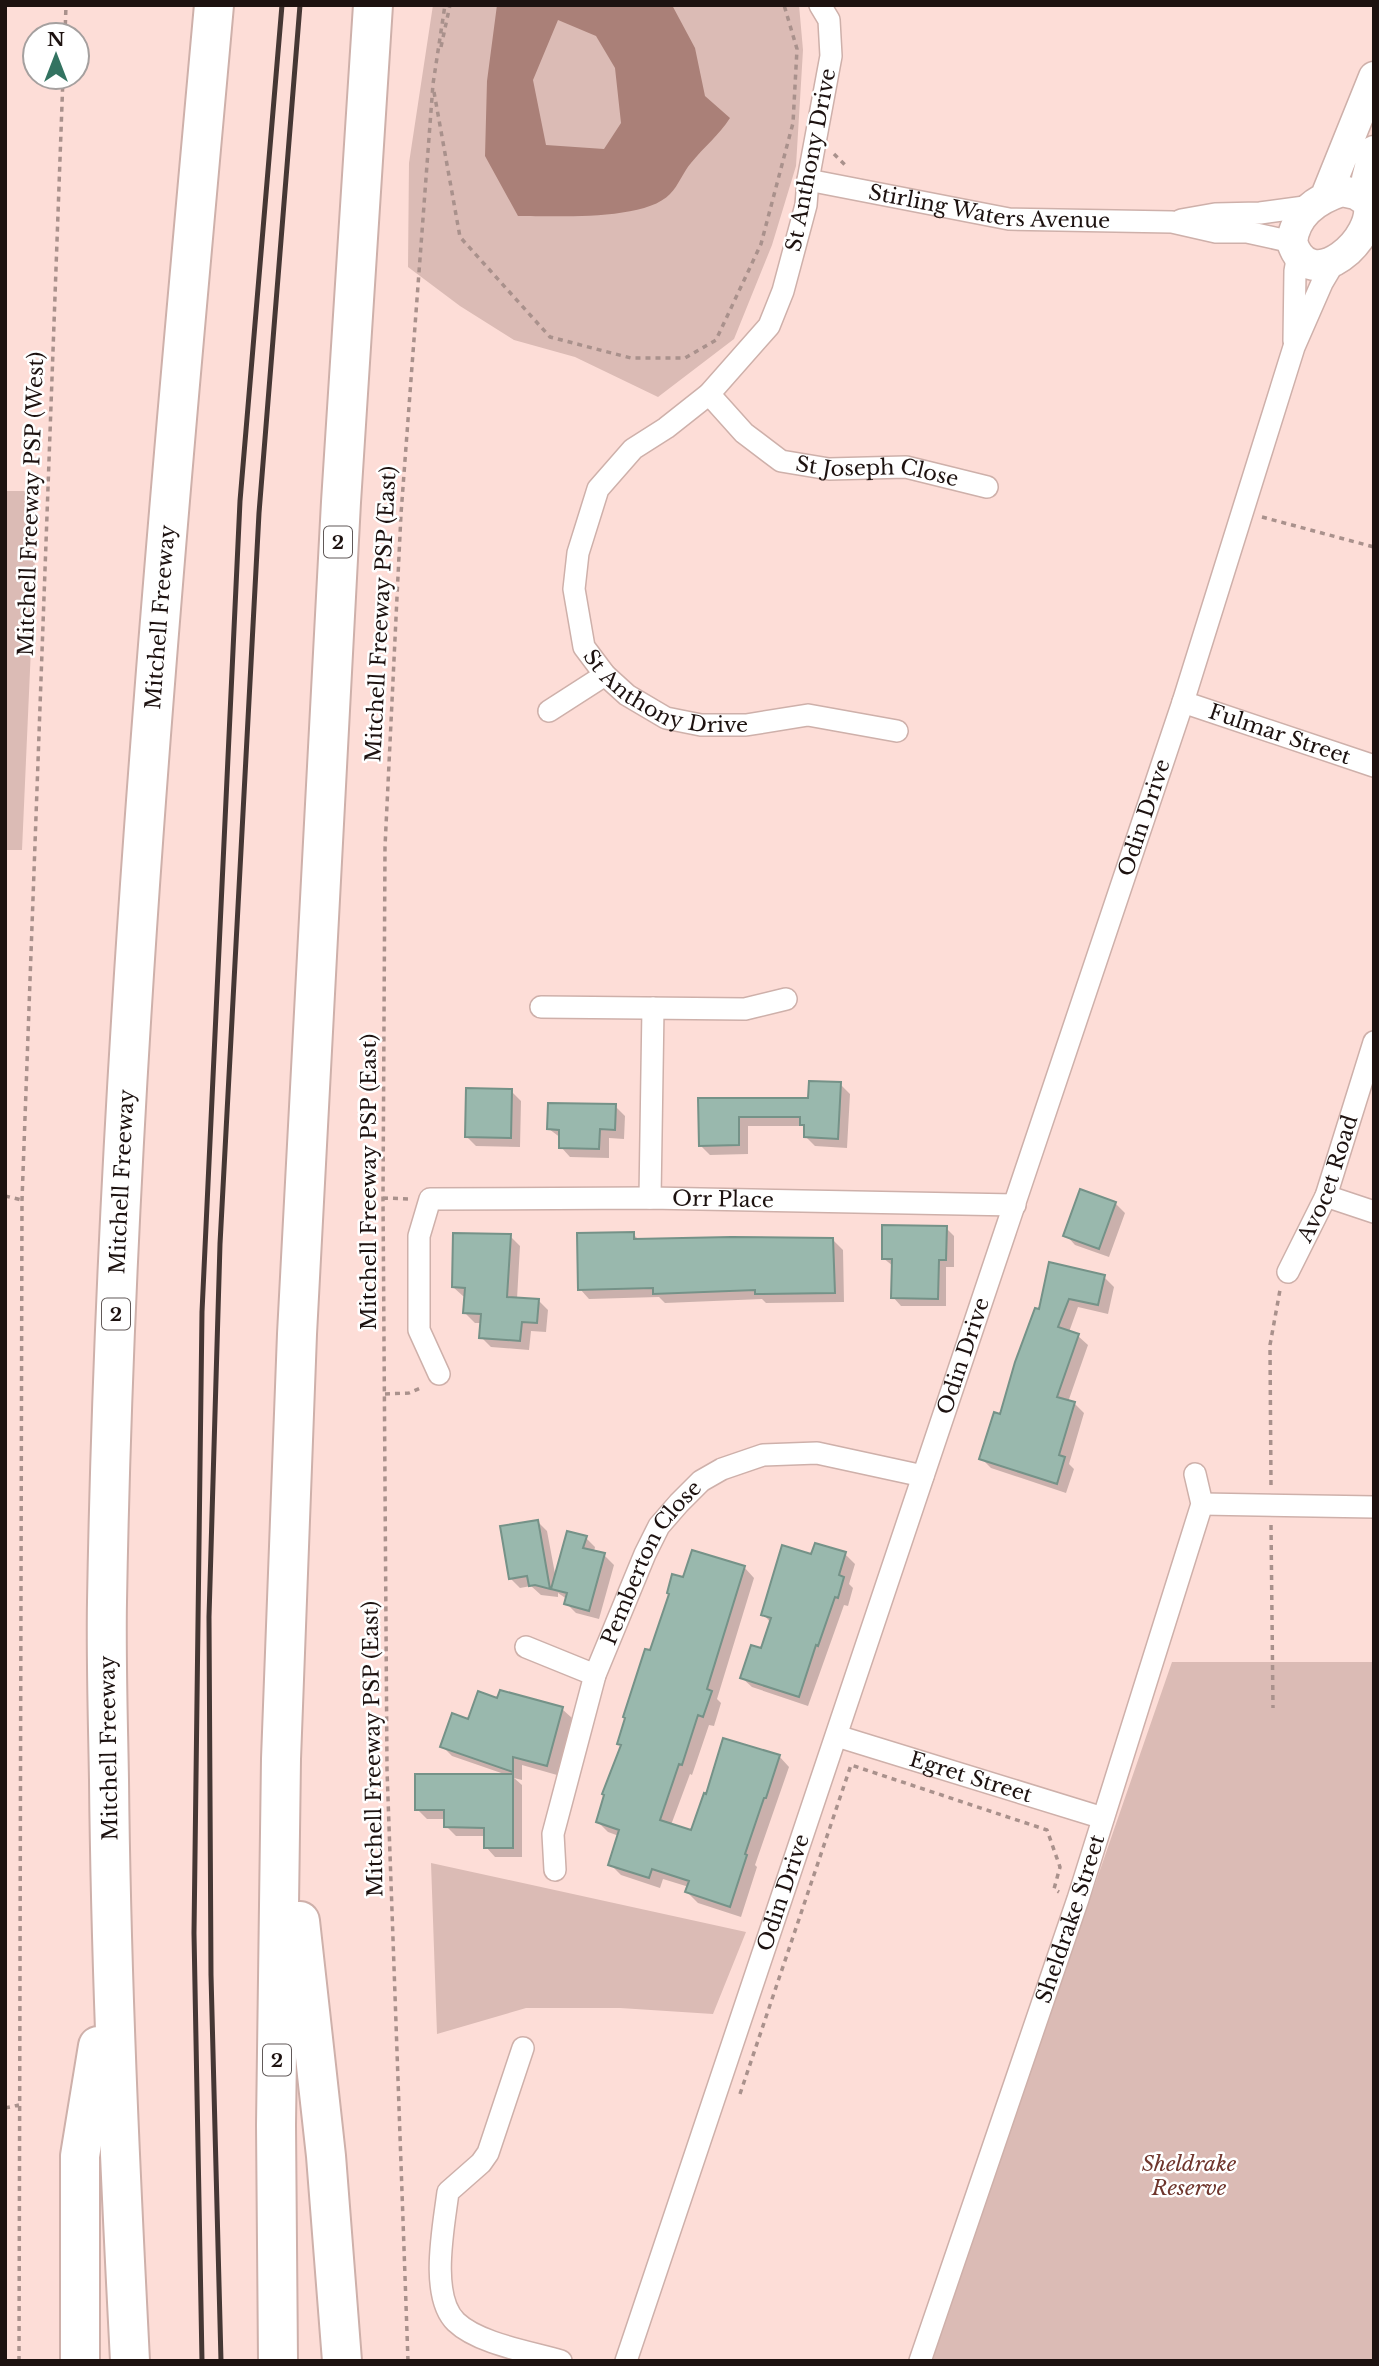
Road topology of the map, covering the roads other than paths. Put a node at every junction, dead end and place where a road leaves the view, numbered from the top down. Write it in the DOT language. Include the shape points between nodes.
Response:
graph roads {
  1 [pos="214,5"];
  2 [pos="373,5"];
  3 [pos="820,5"];
  4 [pos="1374,78"];
  5 [pos="1374,151"];
  6 [pos="808,180"];
  7 [pos="1319,201"];
  8 [pos="1371,206"];
  9 [pos="1172,222"];
  10 [pos="1295,248"];
  11 [pos="1354,251"];
  12 [pos="1294,347"];
  13 [pos="709,394"];
  14 [pos="988,487"];
  15 [pos="605,675"];
  16 [pos="1183,702"];
  17 [pos="549,711"];
  18 [pos="897,732"];
  19 [pos="1374,766"];
  20 [pos="786,999"];
  21 [pos="541,1007"];
  22 [pos="653,1008"];
  23 [pos="1374,1042"];
  24 [pos="1326,1196"];
  25 [pos="650,1198"];
  26 [pos="1015,1205"];
  27 [pos="1374,1212"];
  28 [pos="1288,1272"];
  29 [pos="438,1372"];
  30 [pos="1195,1474"];
  31 [pos="923,1476"];
  32 [pos="1202,1504"];
  33 [pos="1374,1507"];
  34 [pos="526,1647"];
  35 [pos="594,1675"];
  36 [pos="837,1736"];
  37 [pos="281,1759"];
  38 [pos="1103,1818"];
  39 [pos="555,1870"];
  40 [pos="111,1966"];
  41 [pos="523,2048"];
  42 [pos="80,2361"];
  43 [pos="130,2361"];
  44 [pos="278,2361"];
  45 [pos="342,2361"];
  46 [pos="561,2361"];
  47 [pos="626,2361"];
  48 [pos="919,2361"];
  1 -- 40 [label="highway, Mitchell Freeway / 2" via="167,523 118,1256 107,1606"];
  2 -- 37 [label="highway, 2" via="297,1334"];
  3 -- 6 [label="street, St Anthony Drive" via="829,20 831,56"];
  4 -- 7 [label="main road, Odin Drive"];
  5 -- 8 [label="main road, Odin Drive" via="1367,179"];
  6 -- 9 [label="street, Stirling Waters Avenue" via="1009,219"];
  6 -- 13 [label="street, St Anthony Drive" via="795,249 769,326"];
  7 -- 8 [label="main road" via="1349,192"];
  7 -- 9 [label="street, Stirling Waters Avenue" via="1260,213 1215,214"];
  7 -- 10 [label="main road, Odin Drive" via="1297,223"];
  8 -- 11 [label="main road, Odin Drive" via="1366,230"];
  9 -- 10 [label="street, Stirling Waters Avenue" via="1216,232 1247,232"];
  10 -- 11 [label="main road" via="1301,259 1314,265"];
  10 -- 12 [label="street, Odin Drive"];
  11 -- 12 [label="street, Odin Drive" via="1322,283"];
  12 -- 16 [label="street, Odin Drive"];
  13 -- 14 [label="street, St Joseph Close" via="744,433 781,461 829,469 906,467"];
  13 -- 15 [label="street, St Anthony Drive" via="633,449 598,489 578,553 574,589 584,647"];
  15 -- 17 [label="street"];
  15 -- 18 [label="street, St Anthony Drive" via="626,695 666,718 701,725 746,725 808,715"];
  16 -- 19 [label="street, Fulmar Street"];
  16 -- 26 [label="street, Odin Drive"];
  20 -- 22 [label="street" via="745,1009"];
  21 -- 22 [label="street"];
  22 -- 25 [label="street"];
  23 -- 24 [label="street, Avocet Road"];
  24 -- 27 [label="street"];
  24 -- 28 [label="street, Avocet Road"];
  25 -- 26 [label="street, Orr Place"];
  25 -- 29 [label="street, Orr Place" via="430,1199 419,1236 419,1330"];
  26 -- 31 [label="street, Odin Drive"];
  30 -- 32 [label="street"];
  31 -- 35 [label="street, Pemberton Close" via="793,1452 743,1460 701,1481 659,1526"];
  31 -- 36 [label="street, Odin Drive"];
  32 -- 33 [label="street"];
  32 -- 38 [label="street, Sheldrake Street"];
  34 -- 35 [label="street"];
  35 -- 39 [label="street, Pemberton Close" via="553,1834"];
  36 -- 38 [label="street, Egret Street"];
  36 -- 47 [label="street, Odin Drive"];
  37 -- 44 [label="highway, 2"];
  37 -- 45 [label="highway" via="326,2156"];
  38 -- 48 [label="street, Sheldrake Street"];
  40 -- 42 [label="highway" via="80,2156"];
  40 -- 43 [label="highway, Mitchell Freeway / 2"];
  41 -- 46 [label="street" via="488,2153 448,2192 441,2244 442,2290 449,2314 465,2329"];
}
